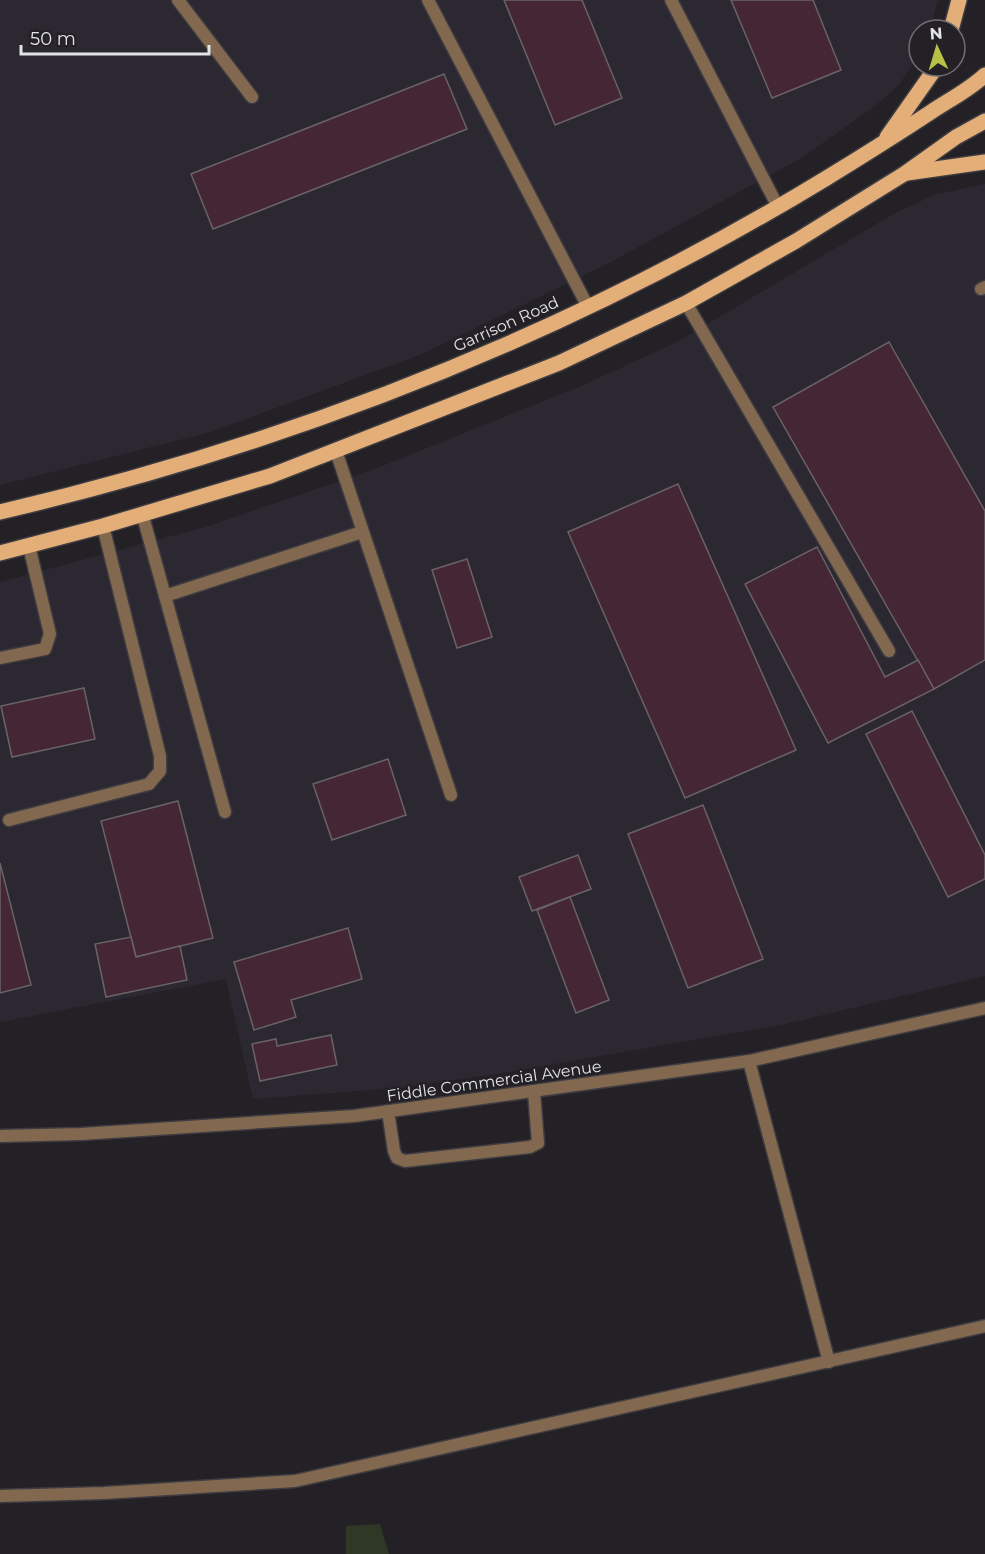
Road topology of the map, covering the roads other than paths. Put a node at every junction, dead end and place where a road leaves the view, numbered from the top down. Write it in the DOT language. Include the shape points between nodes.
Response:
graph roads {
  1 [pos="178,0"];
  2 [pos="428,0"];
  3 [pos="671,0"];
  4 [pos="959,0"];
  5 [pos="954,18"];
  6 [pos="985,75"];
  7 [pos="928,78"];
  8 [pos="252,98"];
  9 [pos="985,121"];
  10 [pos="881,144"];
  11 [pos="985,162"];
  12 [pos="904,174"];
  13 [pos="778,207"];
  14 [pos="686,303"];
  15 [pos="588,307"];
  16 [pos="336,451"];
  17 [pos="0,512"];
  18 [pos="142,513"];
  19 [pos="103,526"];
  20 [pos="362,532"];
  21 [pos="29,546"];
  22 [pos="0,553"];
  23 [pos="165,596"];
  24 [pos="889,651"];
  25 [pos="0,658"];
  26 [pos="451,795"];
  27 [pos="225,812"];
  28 [pos="9,820"];
  29 [pos="985,1008"];
  30 [pos="749,1061"];
  31 [pos="534,1092"];
  32 [pos="388,1112"];
  33 [pos="0,1136"];
  34 [pos="985,1326"];
  35 [pos="829,1362"];
  36 [pos="0,1496"];
  1 -- 8 [label="street"];
  2 -- 15 [label="street"];
  3 -- 13 [label="street"];
  4 -- 5 [label="main road"];
  6 -- 10 [label="main road, Garrison Road"];
  7 -- 10 [label="main road"];
  9 -- 12 [label="main road"];
  10 -- 13 [label="main road, Garrison Road"];
  11 -- 12 [label="main road"];
  12 -- 14 [label="main road"];
  13 -- 15 [label="main road, Garrison Road"];
  14 -- 16 [label="main road" via="559,363"];
  14 -- 24 [label="street"];
  15 -- 17 [label="main road, Garrison Road" via="349,409 250,444"];
  16 -- 18 [label="main road" via="270,476"];
  16 -- 20 [label="street"];
  18 -- 19 [label="main road"];
  18 -- 23 [label="street"];
  19 -- 21 [label="main road"];
  19 -- 28 [label="street" via="160,756 159,771 149,784"];
  20 -- 23 [label="street"];
  20 -- 26 [label="street"];
  21 -- 22 [label="main road"];
  21 -- 25 [label="street" via="49,644 45,649"];
  23 -- 27 [label="street"];
  29 -- 30 [label="street, Fiddle Commercial Avenue"];
  30 -- 31 [label="street, Fiddle Commercial Avenue"];
  30 -- 35 [label="street"];
  31 -- 32 [label="street, Fiddle Commercial Avenue"];
  31 -- 32 [label="street" via="540,1135 538,1143 530,1147 405,1161 394,1151"];
  32 -- 33 [label="street, Fiddle Commercial Avenue"];
  34 -- 35 [label="street"];
  35 -- 36 [label="street" via="295,1480"];
}
